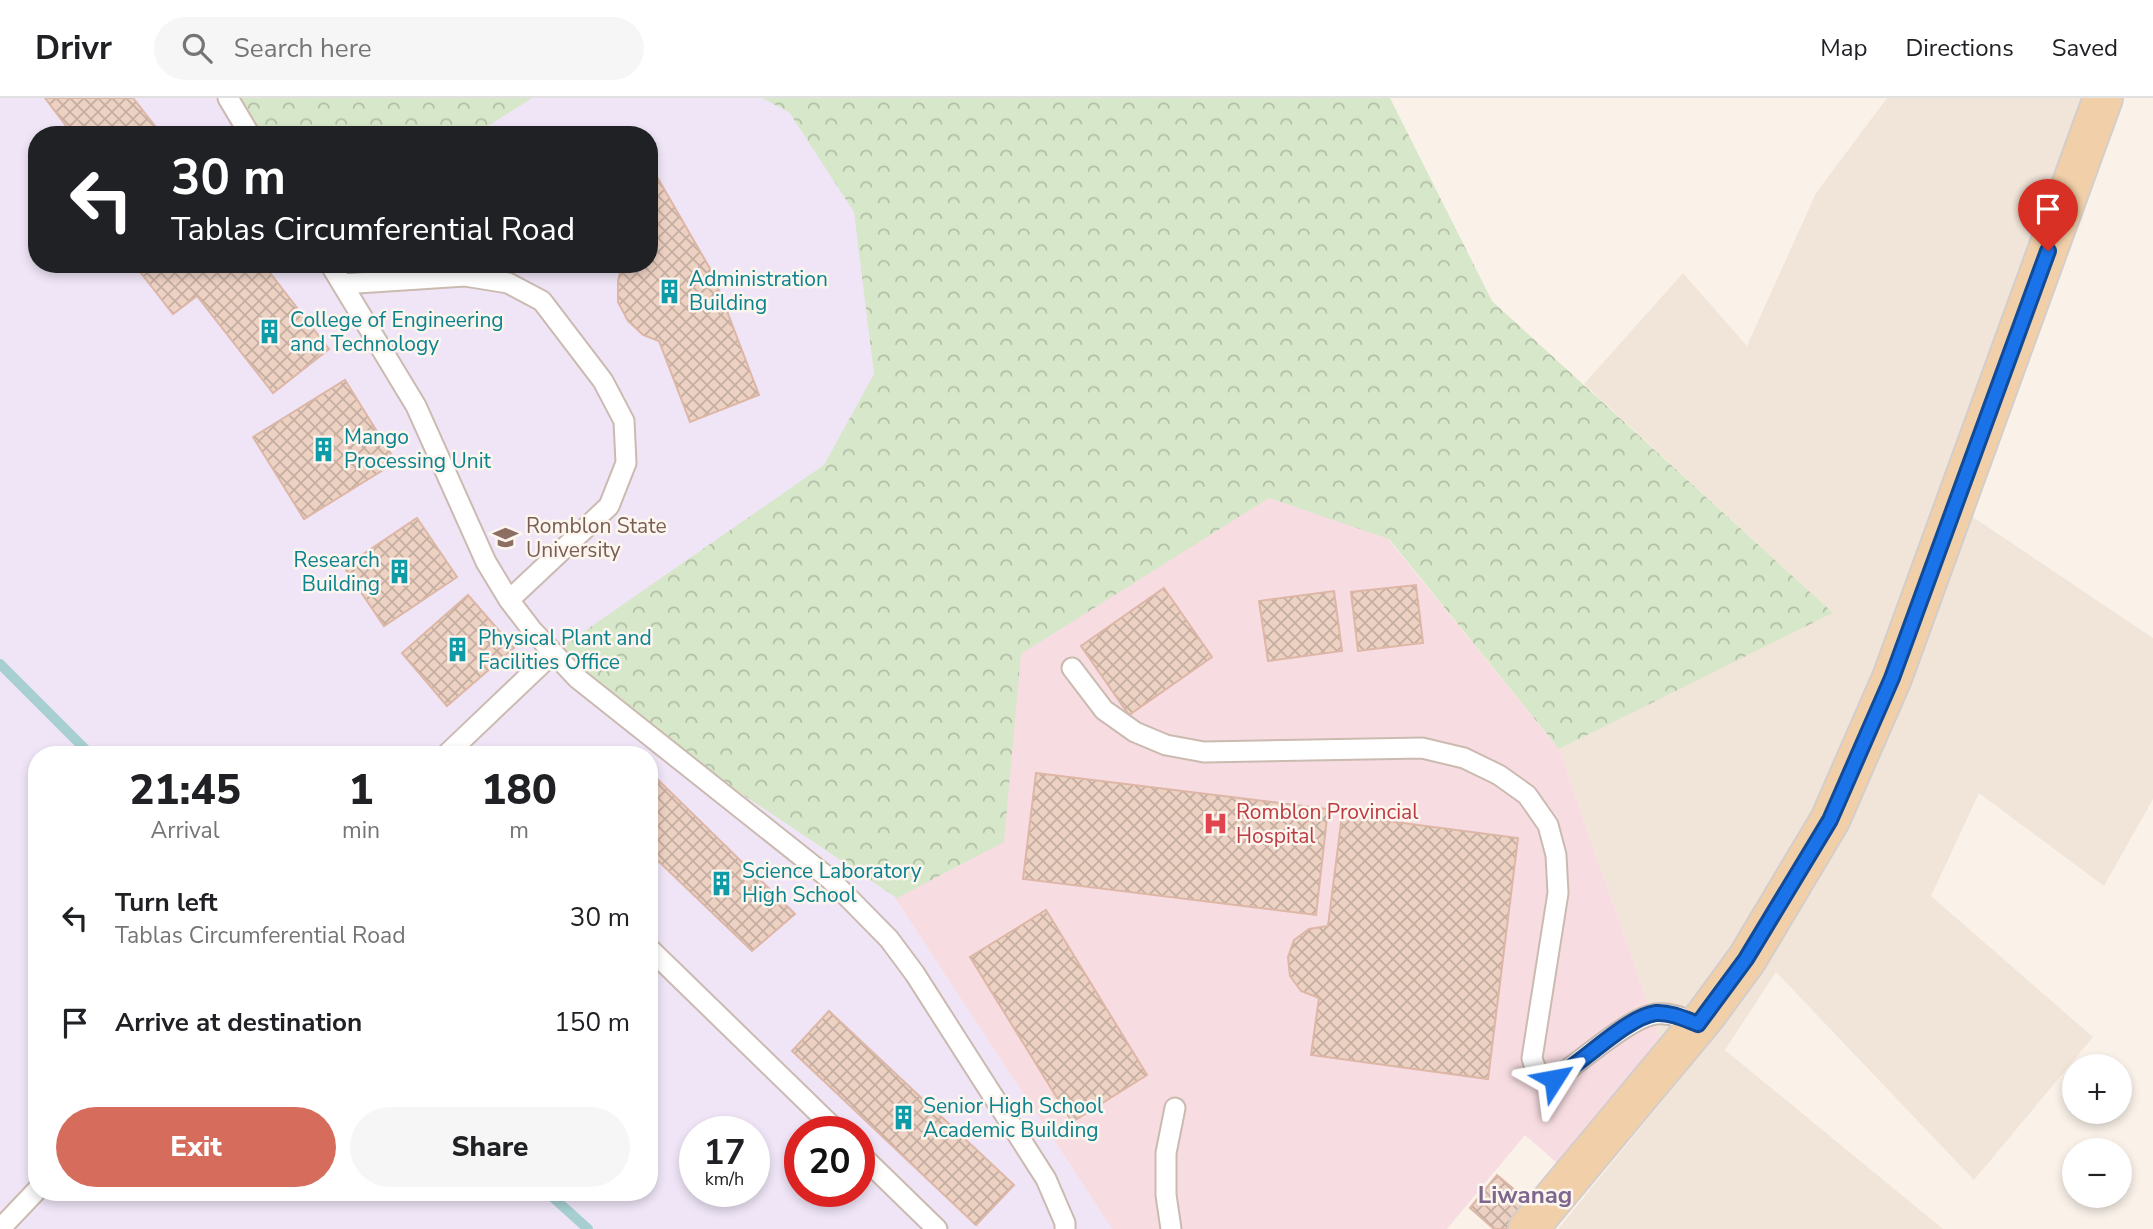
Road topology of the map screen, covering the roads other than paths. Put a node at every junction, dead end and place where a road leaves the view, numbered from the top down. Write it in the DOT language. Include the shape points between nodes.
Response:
graph roads {
  1 [pos="228,98"];
  2 [pos="2103,98"];
  3 [pos="245,126"];
  4 [pos="335,273"];
  5 [pos="342,284"];
  6 [pos="509,600"];
  7 [pos="553,653"];
  8 [pos="1072,668"];
  9 [pos="457,746"];
  10 [pos="658,957"];
  11 [pos="1698,1024"];
  12 [pos="1175,1108"];
  13 [pos="822,1116"];
  14 [pos="875,1169"];
  15 [pos="28,1199"];
  16 [pos="0,1228"];
  17 [pos="937,1229"];
  18 [pos="1065,1229"];
  19 [pos="1171,1229"];
  20 [pos="1528,1229"];
  1 -- 3 [label="lane"];
  2 -- 11 [label="main road" via="1887,690 1830,820 1746,959"];
  4 -- 5 [label="lane"];
  5 -- 6 [label="lane" via="416,405 486,562"];
  5 -- 6 [label="lane" via="465,276 508,283 542,301 603,380 624,421 626,463 609,506"];
  6 -- 7 [label="lane"];
  7 -- 9 [label="lane"];
  7 -- 18 [label="lane" via="577,678 831,879 889,939 1046,1179"];
  8 -- 11 [label="lane" via="1104,710 1135,732 1166,745 1204,752 1422,748 1464,758 1527,795 1548,825 1556,855 1558,893 1532,1058 1542,1076 1554,1079 1636,1020 1655,1013"];
  10 -- 13 [label="lane"];
  11 -- 20 [label="main road"];
  12 -- 19 [label="lane" via="1166,1153"];
  14 -- 17 [label="lane"];
  15 -- 16 [label="lane"];
}
